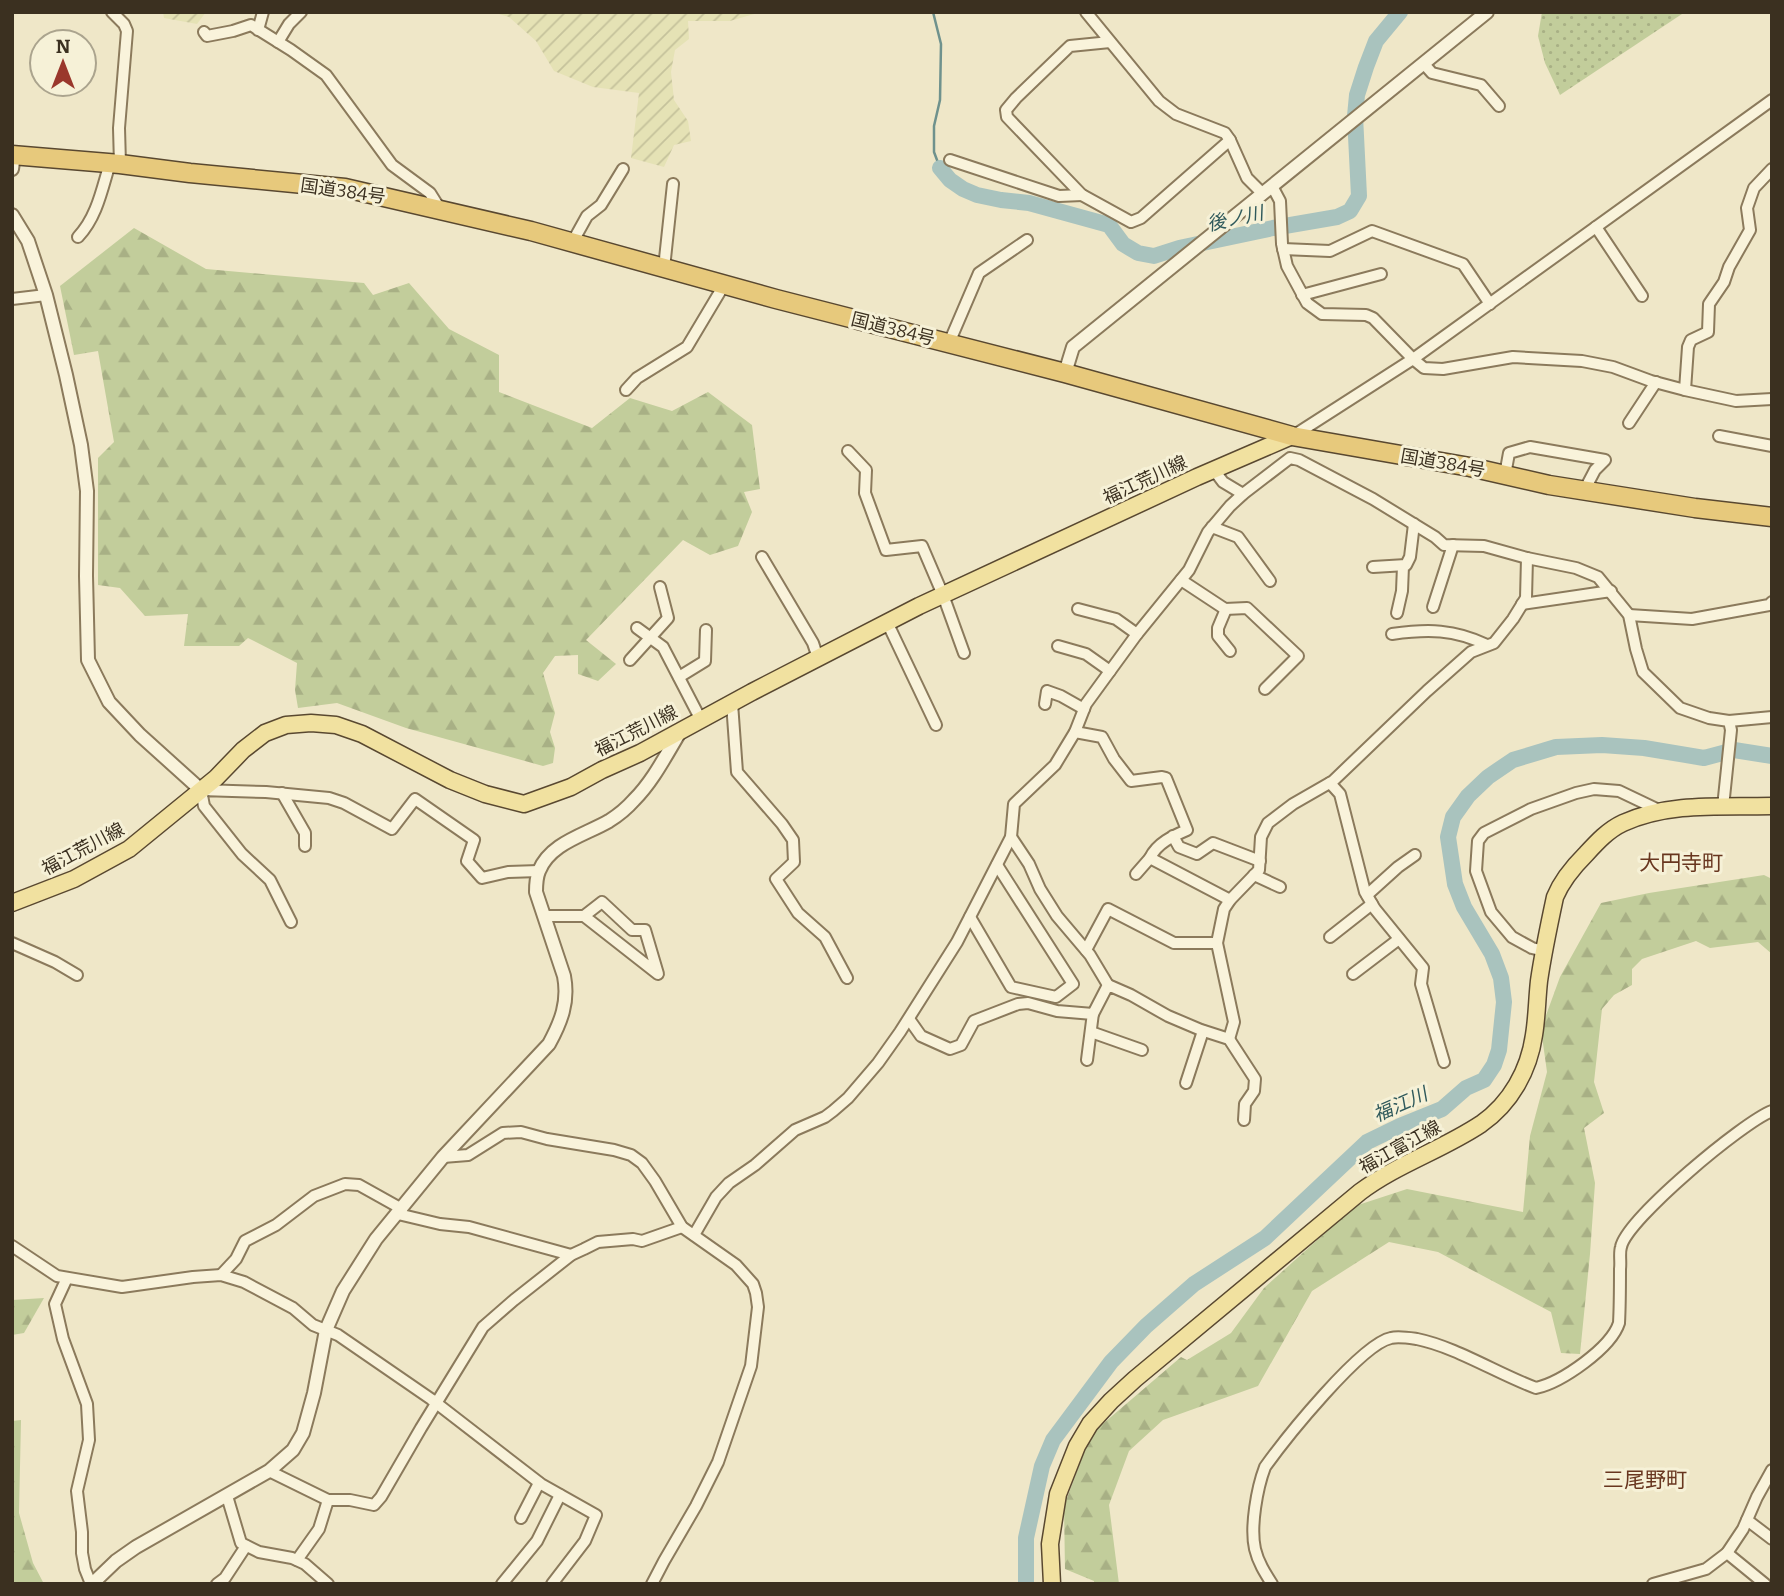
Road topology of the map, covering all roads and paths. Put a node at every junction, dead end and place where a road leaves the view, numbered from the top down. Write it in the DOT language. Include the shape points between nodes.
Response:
graph roads {
  1 [pos="112,12"];
  2 [pos="263,12"];
  3 [pos="301,12"];
  4 [pos="1086,12"];
  5 [pos="1488,12"];
  6 [pos="258,30"];
  7 [pos="204,32"];
  8 [pos="278,42"];
  9 [pos="1110,42"];
  10 [pos="1424,64"];
  11 [pos="1769,105"];
  12 [pos="1499,106"];
  13 [pos="1230,141"];
  14 [pos="13,160"];
  15 [pos="950,160"];
  16 [pos="115,164"];
  17 [pos="623,169"];
  18 [pos="1772,169"];
  19 [pos="673,184"];
  20 [pos="1267,190"];
  21 [pos="1082,195"];
  22 [pos="440,209"];
  23 [pos="12,215"];
  24 [pos="1596,227"];
  25 [pos="78,237"];
  26 [pos="1027,240"];
  27 [pos="572,243"];
  28 [pos="1283,249"];
  29 [pos="664,268"];
  30 [pos="1381,274"];
  31 [pos="724,285"];
  32 [pos="46,295"];
  33 [pos="1302,295"];
  34 [pos="1642,296"];
  35 [pos="12,299"];
  36 [pos="1490,304"];
  37 [pos="949,343"];
  38 [pos="1413,359"];
  39 [pos="1065,373"];
  40 [pos="1656,382"];
  41 [pos="626,390"];
  42 [pos="1685,390"];
  43 [pos="1772,399"];
  44 [pos="1629,423"];
  45 [pos="1292,436"];
  46 [pos="1719,436"];
  47 [pos="1772,446"];
  48 [pos="848,451"];
  49 [pos="1214,470"];
  50 [pos="1505,475"];
  51 [pos="1584,491"];
  52 [pos="1243,494"];
  53 [pos="1772,517"];
  54 [pos="1414,524"];
  55 [pos="1212,527"];
  56 [pos="1453,545"];
  57 [pos="762,557"];
  58 [pos="1527,558"];
  59 [pos="1403,566"];
  60 [pos="1373,567"];
  61 [pos="1181,580"];
  62 [pos="1270,581"];
  63 [pos="660,587"];
  64 [pos="1611,592"];
  65 [pos="943,595"];
  66 [pos="1522,604"];
  67 [pos="1771,605"];
  68 [pos="1433,607"];
  69 [pos="1078,609"];
  70 [pos="1226,609"];
  71 [pos="1397,613"];
  72 [pos="1629,615"];
  73 [pos="887,622"];
  74 [pos="637,628"];
  75 [pos="706,630"];
  76 [pos="1138,634"];
  77 [pos="1392,634"];
  78 [pos="650,638"];
  79 [pos="1487,645"];
  80 [pos="1058,646"];
  81 [pos="1230,651"];
  82 [pos="964,653"];
  83 [pos="818,658"];
  84 [pos="629,660"];
  85 [pos="1110,671"];
  86 [pos="678,677"];
  87 [pos="1265,689"];
  88 [pos="732,703"];
  89 [pos="1045,704"];
  90 [pos="1084,709"];
  91 [pos="1772,717"];
  92 [pos="701,720"];
  93 [pos="936,725"];
  94 [pos="1730,726"];
  95 [pos="680,731"];
  96 [pos="1075,732"];
  97 [pos="1330,783"];
  98 [pos="201,790"];
  99 [pos="282,793"];
  100 [pos="1772,806"];
  101 [pos="1723,807"];
  102 [pos="1662,811"];
  103 [pos="1173,836"];
  104 [pos="1011,837"];
  105 [pos="305,846"];
  106 [pos="1415,855"];
  107 [pos="1150,858"];
  108 [pos="1260,861"];
  109 [pos="997,865"];
  110 [pos="539,871"];
  111 [pos="1136,874"];
  112 [pos="1254,875"];
  113 [pos="1280,887"];
  114 [pos="1230,900"];
  115 [pos="1370,900"];
  116 [pos="12,903"];
  117 [pos="544,916"];
  118 [pos="584,916"];
  119 [pos="970,917"];
  120 [pos="291,922"];
  121 [pos="1330,937"];
  122 [pos="1399,939"];
  123 [pos="12,943"];
  124 [pos="1217,943"];
  125 [pos="1086,950"];
  126 [pos="1544,951"];
  127 [pos="1353,974"];
  128 [pos="77,975"];
  129 [pos="847,978"];
  130 [pos="1108,985"];
  131 [pos="1093,1013"];
  132 [pos="909,1019"];
  133 [pos="1203,1031"];
  134 [pos="1091,1032"];
  135 [pos="1229,1039"];
  136 [pos="1142,1049"];
  137 [pos="1087,1060"];
  138 [pos="1444,1062"];
  139 [pos="1186,1083"];
  140 [pos="1772,1111"];
  141 [pos="1244,1120"];
  142 [pos="443,1157"];
  143 [pos="400,1211"];
  144 [pos="682,1227"];
  145 [pos="694,1235"];
  146 [pos="12,1247"];
  147 [pos="571,1255"];
  148 [pos="221,1275"];
  149 [pos="67,1278"];
  150 [pos="326,1330"];
  151 [pos="436,1404"];
  152 [pos="270,1471"];
  153 [pos="1772,1471"];
  154 [pos="539,1483"];
  155 [pos="560,1495"];
  156 [pos="227,1496"];
  157 [pos="328,1500"];
  158 [pos="521,1518"];
  159 [pos="1747,1520"];
  160 [pos="1772,1539"];
  161 [pos="246,1546"];
  162 [pos="1727,1553"];
  163 [pos="297,1560"];
  164 [pos="91,1584"];
  165 [pos="217,1584"];
  166 [pos="328,1584"];
  167 [pos="502,1584"];
  168 [pos="552,1584"];
  169 [pos="652,1584"];
  170 [pos="1052,1584"];
  171 [pos="1272,1584"];
  172 [pos="1653,1584"];
  173 [pos="1765,1584"];
  1 -- 16 [label="street" via="127,31"];
  2 -- 6 [label="street"];
  3 -- 8 [label="street"];
  4 -- 9 [label="street"];
  5 -- 10 [label="street"];
  6 -- 7 [label="street" via="251,25 207,36"];
  6 -- 8 [label="street"];
  8 -- 22 [label="street" via="326,75 392,165 430,193"];
  9 -- 13 [label="street" via="1159,102 1176,114 1225,133"];
  9 -- 21 [label="street" via="1070,46 1006,110 1007,117"];
  10 -- 12 [label="street" via="1432,73 1481,85"];
  10 -- 20 [label="street"];
  11 -- 24 [label="street"];
  13 -- 20 [label="street" via="1247,178"];
  13 -- 21 [label="street" via="1131,222"];
  14 -- 16 [label="highway, 国道384号"];
  15 -- 21 [label="street" via="1059,196"];
  16 -- 22 [label="highway, 国道384号" via="345,188"];
  16 -- 25 [label="street" via="96,210"];
  17 -- 27 [label="street"];
  18 -- 42 [label="street" via="1754,188 1747,208 1749,230 1709,304 1708,332 1691,340 1688,347"];
  19 -- 29 [label="street"];
  20 -- 28 [label="street" via="1280,201"];
  20 -- 39 [label="street" via="1073,347"];
  22 -- 27 [label="highway, 国道384号"];
  23 -- 32 [label="street" via="28,241"];
  24 -- 34 [label="street"];
  24 -- 36 [label="street"];
  26 -- 37 [label="street" via="979,273"];
  27 -- 29 [label="highway, 国道384号"];
  28 -- 33 [label="street"];
  28 -- 36 [label="street" via="1330,251 1372,231 1463,264"];
  29 -- 31 [label="highway, 国道384号"];
  30 -- 33 [label="street"];
  31 -- 37 [label="highway, 国道384号"];
  31 -- 41 [label="street" via="687,347 636,378"];
  32 -- 35 [label="street"];
  32 -- 98 [label="street" via="87,491 88,660 109,702"];
  33 -- 38 [label="street" via="1322,314 1373,318"];
  36 -- 38 [label="street"];
  37 -- 39 [label="highway, 国道384号"];
  38 -- 40 [label="street" via="1424,368 1443,369 1513,357 1582,361"];
  38 -- 45 [label="street"];
  39 -- 45 [label="highway, 国道384号"];
  40 -- 42 [label="street"];
  40 -- 44 [label="street"];
  42 -- 43 [label="street" via="1736,401"];
  45 -- 49 [label="main road, 福江荒川線"];
  45 -- 50 [label="highway, 国道384号"];
  46 -- 47 [label="street"];
  48 -- 65 [label="street" via="866,470 865,493 886,550 922,546"];
  49 -- 52 [label="street" via="1223,482"];
  49 -- 65 [label="main road, 福江荒川線"];
  50 -- 51 [label="highway, 国道384号"];
  50 -- 51 [label="street" via="1509,453 1530,447 1605,460"];
  51 -- 53 [label="highway, 国道384号"];
  52 -- 54 [label="street" via="1290,458"];
  52 -- 55 [label="street"];
  54 -- 56 [label="street" via="1444,545"];
  54 -- 59 [label="street" via="1410,557"];
  55 -- 61 [label="street"];
  55 -- 62 [label="street" via="1238,537"];
  56 -- 58 [label="street" via="1484,546"];
  56 -- 68 [label="street"];
  57 -- 83 [label="street"];
  58 -- 64 [label="street" via="1576,568 1598,577"];
  58 -- 66 [label="street"];
  59 -- 60 [label="street"];
  59 -- 71 [label="street"];
  61 -- 70 [label="street"];
  61 -- 76 [label="street"];
  63 -- 78 [label="street" via="668,618"];
  64 -- 66 [label="street"];
  64 -- 72 [label="street"];
  65 -- 73 [label="main road, 福江荒川線"];
  65 -- 82 [label="street"];
  66 -- 79 [label="street" via="1501,635"];
  67 -- 72 [label="street" via="1692,619"];
  69 -- 76 [label="street" via="1116,619"];
  70 -- 81 [label="street" via="1218,636"];
  70 -- 87 [label="street" via="1247,608 1298,656"];
  72 -- 94 [label="street" via="1643,672 1680,708"];
  73 -- 83 [label="main road, 福江荒川線"];
  73 -- 93 [label="street"];
  74 -- 78 [label="street"];
  75 -- 86 [label="street" via="705,661"];
  76 -- 85 [label="street"];
  77 -- 79 [label="street" via="1443,631"];
  78 -- 84 [label="street"];
  78 -- 86 [label="street" via="663,647"];
  79 -- 97 [label="street" via="1471,652"];
  80 -- 85 [label="street" via="1086,654"];
  83 -- 88 [label="main road, 福江荒川線"];
  85 -- 90 [label="street"];
  86 -- 92 [label="street"];
  88 -- 92 [label="main road, 福江荒川線"];
  88 -- 129 [label="street" via="737,772 793,840 794,862 776,879 798,913 825,937"];
  89 -- 90 [label="street" via="1047,691"];
  90 -- 96 [label="street"];
  91 -- 94 [label="street"];
  92 -- 95 [label="main road, 福江荒川線"];
  94 -- 101 [label="street"];
  95 -- 98 [label="main road, 福江荒川線" via="571,788 524,803 450,780 336,725 286,725 265,733"];
  95 -- 110 [label="street" via="635,800 611,820 564,844"];
  96 -- 103 [label="street" via="1102,737 1131,780 1166,778 1187,830"];
  96 -- 104 [label="street" via="1055,765 1014,804"];
  97 -- 108 [label="street" via="1268,823 1261,836"];
  97 -- 115 [label="street" via="1340,794"];
  98 -- 99 [label="street"];
  98 -- 116 [label="main road, 福江荒川線" via="129,849 74,879"];
  98 -- 120 [label="street" via="204,806 242,854 270,880"];
  99 -- 105 [label="street" via="305,833"];
  99 -- 110 [label="street" via="330,798 391,829 415,799 474,840 467,861 482,878"];
  100 -- 101 [label="main road, 福江富江線"];
  101 -- 102 [label="main road, 福江富江線"];
  102 -- 126 [label="main road, 福江富江線" via="1612,830 1576,864 1555,897"];
  102 -- 126 [label="street" via="1619,791 1594,789 1531,809 1484,833 1478,841 1476,871 1491,912 1512,937"];
  103 -- 107 [label="street"];
  103 -- 108 [label="street" via="1179,847 1197,854 1213,843"];
  104 -- 109 [label="street"];
  104 -- 125 [label="street" via="1057,916"];
  106 -- 115 [label="street" via="1398,867"];
  107 -- 111 [label="street"];
  107 -- 114 [label="street"];
  108 -- 112 [label="street"];
  109 -- 119 [label="street"];
  109 -- 119 [label="street" via="1073,984 1056,997 1011,987"];
  110 -- 117 [label="street" via="536,892"];
  112 -- 113 [label="street"];
  112 -- 114 [label="street"];
  114 -- 124 [label="street"];
  115 -- 121 [label="street"];
  115 -- 122 [label="street"];
  117 -- 118 [label="street"];
  117 -- 142 [label="street" via="566,988 558,1026 549,1044"];
  118 -- 118 [label="street" via="626,949 658,974 645,930 632,930 602,902"];
  119 -- 132 [label="street"];
  122 -- 127 [label="street"];
  122 -- 138 [label="street" via="1423,968 1422,984"];
  123 -- 128 [label="street"];
  124 -- 125 [label="street" via="1174,943 1108,909"];
  124 -- 135 [label="street" via="1234,1022"];
  125 -- 130 [label="street"];
  126 -- 170 [label="main road, 福江富江線" via="1527,1065 1493,1114 1360,1192 1135,1379 1090,1424 1058,1494 1049,1544"];
  130 -- 131 [label="street"];
  130 -- 133 [label="street"];
  131 -- 132 [label="street" via="1018,1004 974,1021 961,1045 950,1049 921,1036"];
  131 -- 134 [label="street"];
  132 -- 145 [label="street" via="848,1098 825,1117 795,1130 729,1183"];
  133 -- 135 [label="street"];
  133 -- 139 [label="street"];
  134 -- 136 [label="street"];
  134 -- 137 [label="street"];
  135 -- 141 [label="street" via="1255,1079"];
  140 -- 171 [label="street" via="1706,1157 1628,1232 1621,1247 1617,1330 1611,1340 1564,1377 1536,1388 1413,1339 1391,1338 1359,1359 1265,1467 1254,1546"];
  142 -- 143 [label="street"];
  142 -- 144 [label="street" via="467,1155 503,1133 521,1132 614,1150 642,1163"];
  143 -- 147 [label="street" via="407,1217 469,1227"];
  143 -- 148 [label="street" via="359,1185 345,1184 314,1196 276,1225 245,1241"];
  143 -- 150 [label="street" via="376,1238 343,1291"];
  144 -- 145 [label="street"];
  144 -- 147 [label="street" via="642,1241 598,1242"];
  145 -- 169 [label="street" via="736,1265 753,1284 758,1307 754,1342 751,1366 718,1462"];
  146 -- 149 [label="street"];
  147 -- 151 [label="street" via="483,1327"];
  148 -- 149 [label="street" via="122,1287"];
  148 -- 150 [label="street" via="281,1301"];
  149 -- 164 [label="street" via="55,1304 88,1404 89,1440 77,1492 82,1553"];
  150 -- 151 [label="street"];
  150 -- 152 [label="street" via="303,1433 293,1450"];
  151 -- 154 [label="street"];
  151 -- 157 [label="street" via="373,1505"];
  152 -- 156 [label="street"];
  152 -- 157 [label="street"];
  153 -- 159 [label="street"];
  154 -- 155 [label="street"];
  154 -- 158 [label="street"];
  155 -- 167 [label="street" via="537,1541"];
  155 -- 168 [label="street" via="596,1515 585,1541"];
  156 -- 161 [label="street" via="241,1543"];
  156 -- 164 [label="street" via="136,1547"];
  157 -- 163 [label="street" via="318,1529"];
  159 -- 160 [label="street"];
  159 -- 162 [label="street"];
  161 -- 163 [label="street"];
  161 -- 165 [label="street"];
  162 -- 172 [label="street" via="1706,1569"];
  162 -- 173 [label="street"];
  163 -- 166 [label="street"];
}
